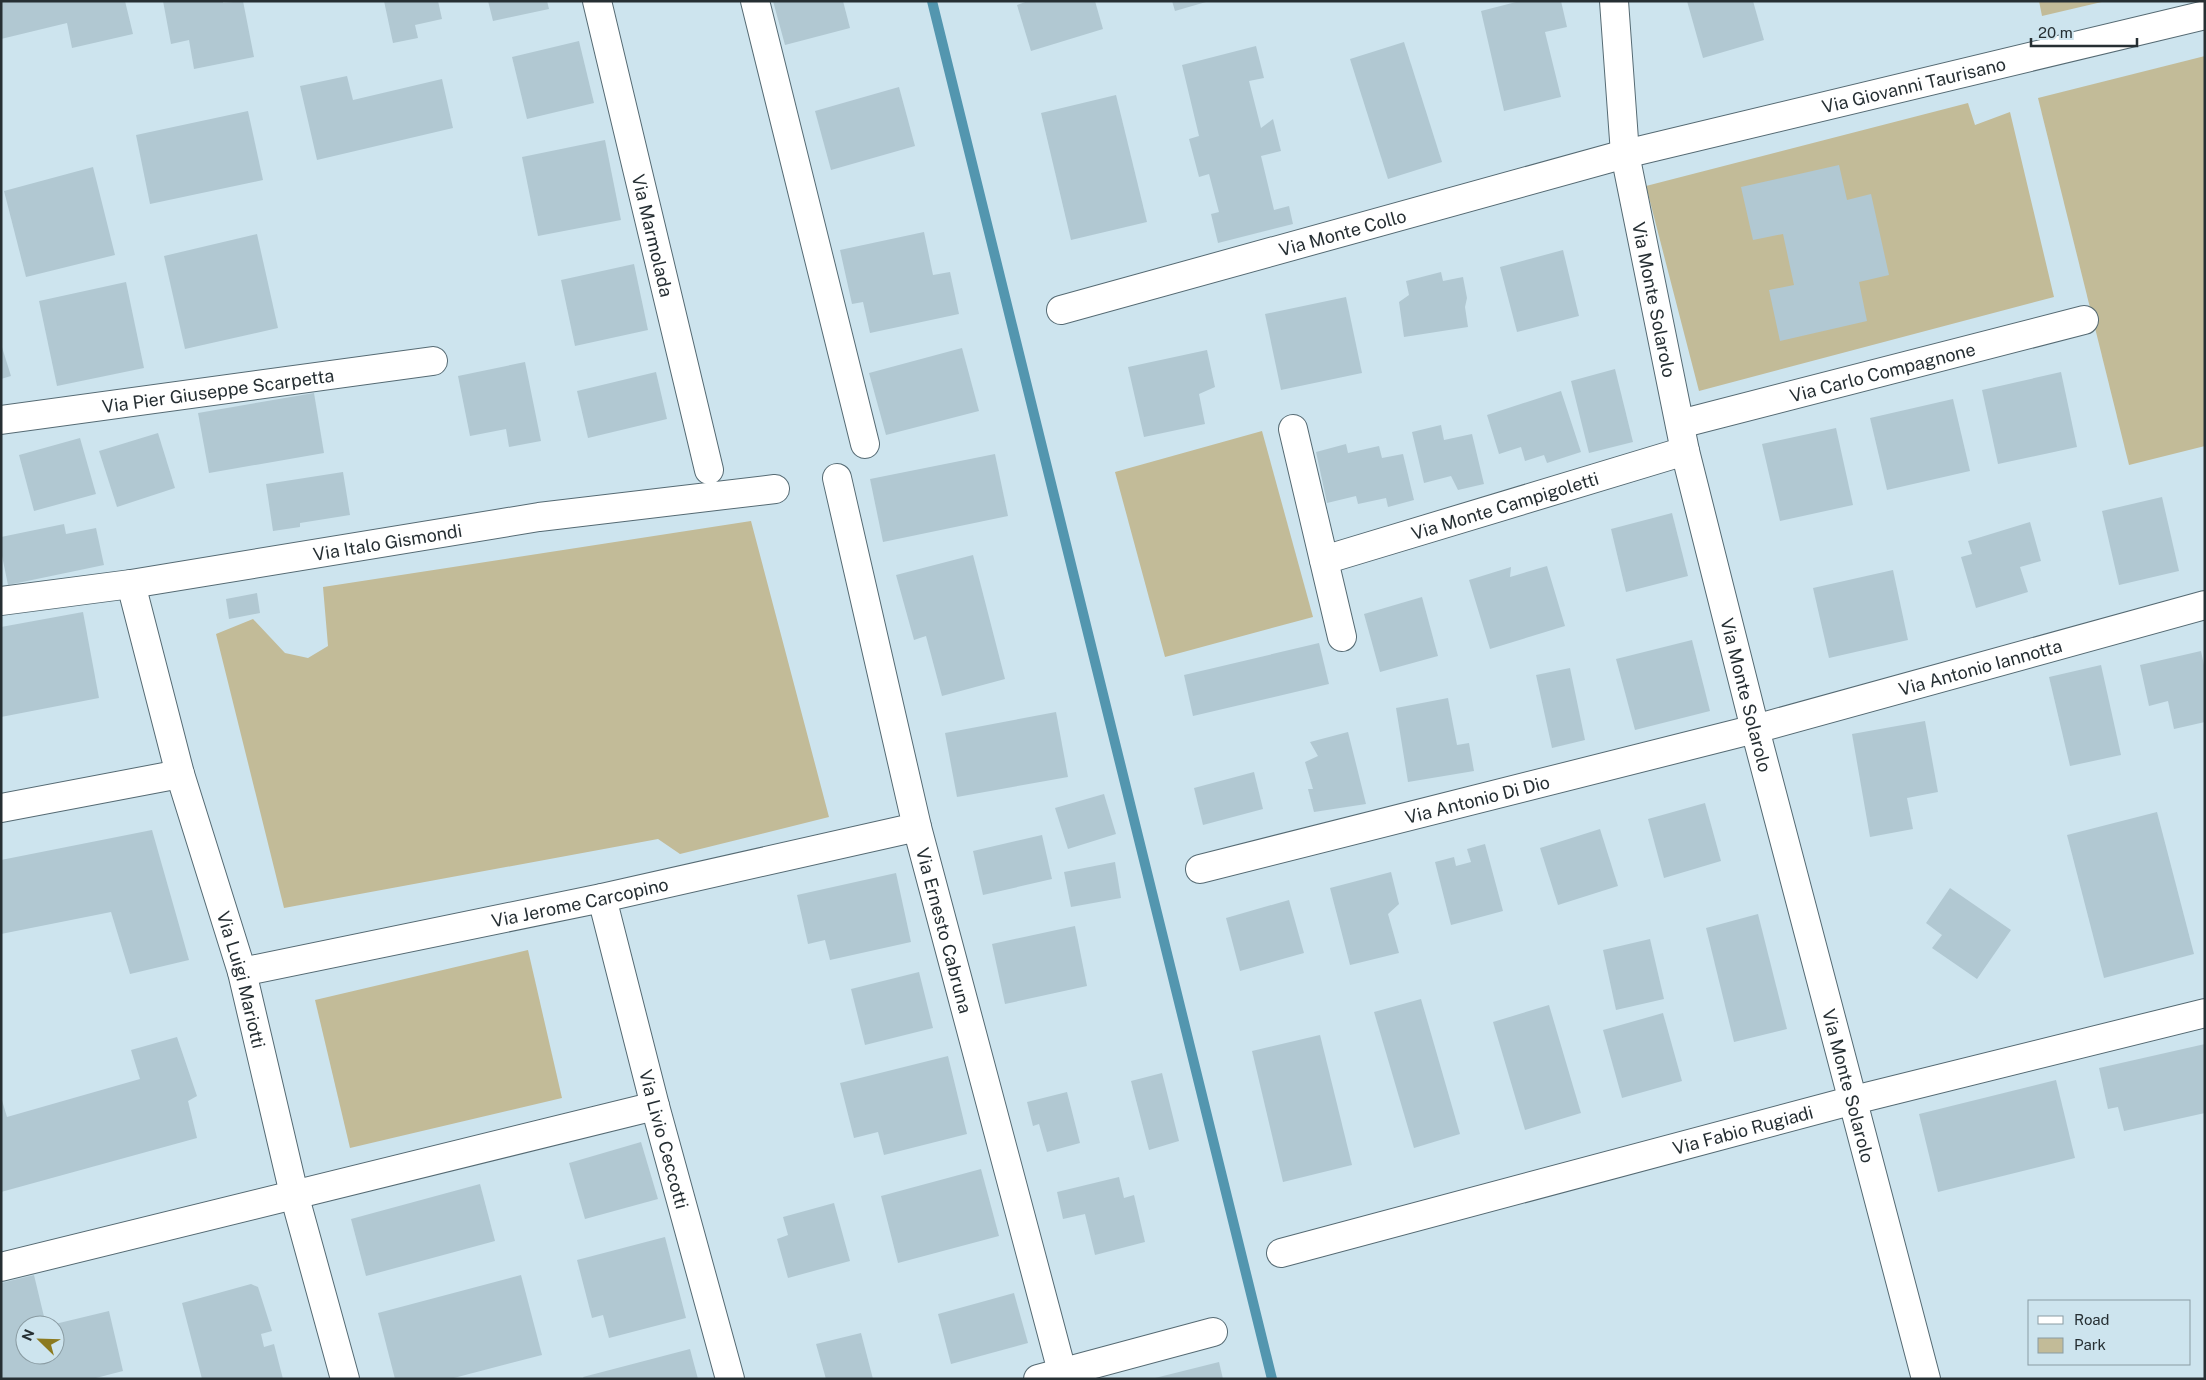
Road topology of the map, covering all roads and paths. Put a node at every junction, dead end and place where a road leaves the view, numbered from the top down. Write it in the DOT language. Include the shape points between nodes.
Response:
graph roads {
  1 [pos="597,1"];
  2 [pos="755,1"];
  3 [pos="1614,1"];
  4 [pos="2205,15"];
  5 [pos="1625,154"];
  6 [pos="1061,310"];
  7 [pos="2084,320"];
  8 [pos="433,361"];
  9 [pos="1,420"];
  10 [pos="1680,424"];
  11 [pos="1293,429"];
  12 [pos="865,444"];
  13 [pos="1685,451"];
  14 [pos="709,470"];
  15 [pos="837,478"];
  16 [pos="775,489"];
  17 [pos="1324,560"];
  18 [pos="132,584"];
  19 [pos="1,601"];
  20 [pos="2205,605"];
  21 [pos="1342,637"];
  22 [pos="1755,730"];
  23 [pos="180,774"];
  24 [pos="1,808"];
  25 [pos="918,827"];
  26 [pos="1200,869"];
  27 [pos="602,898"];
  28 [pos="242,972"];
  29 [pos="2205,1012"];
  30 [pos="1854,1100"];
  31 [pos="655,1106"];
  32 [pos="294,1194"];
  33 [pos="1281,1253"];
  34 [pos="1,1267"];
  35 [pos="1213,1332"];
  36 [pos="1055,1377"];
  37 [pos="345,1379"];
  38 [pos="730,1379"];
  39 [pos="1926,1379"];
  1 -- 14 [label="street, Via Marmolada"];
  2 -- 12 [label="street"];
  3 -- 5 [label="street, Via Monte Solarolo"];
  4 -- 5 [label="street, Via Giovanni Taurisano"];
  5 -- 6 [label="street, Via Monte Collo"];
  5 -- 10 [label="street, Via Monte Solarolo"];
  7 -- 10 [label="street, Via Carlo Compagnone"];
  8 -- 9 [label="street, Via Pier Giuseppe Scarpetta"];
  10 -- 13 [label="street, Via Monte Solarolo"];
  11 -- 17 [label="street"];
  13 -- 17 [label="street, Via Monte Campigoletti"];
  13 -- 22 [label="street, Via Monte Solarolo"];
  15 -- 25 [label="street, Via Ernesto Cabruna"];
  16 -- 18 [label="street, Via Italo Gismondi" via="539,517"];
  17 -- 21 [label="street"];
  18 -- 19 [label="street, Via Italo Gismondi"];
  18 -- 23 [label="street, Via Luigi Mariotti"];
  20 -- 22 [label="street, Via Antonio Iannotta"];
  22 -- 26 [label="street, Via Antonio Di Dio"];
  22 -- 30 [label="street, Via Monte Solarolo"];
  23 -- 24 [label="street"];
  23 -- 28 [label="street, Via Luigi Mariotti"];
  25 -- 27 [label="street, Via Jerome Carcopino"];
  25 -- 36 [label="street, Via Ernesto Cabruna"];
  27 -- 28 [label="street, Via Jerome Carcopino"];
  27 -- 31 [label="street, Via Livio Ceccotti"];
  28 -- 32 [label="street, Via Luigi Mariotti"];
  29 -- 30 [label="street, Via Fabio Rugiadi"];
  30 -- 33 [label="street, Via Fabio Rugiadi"];
  30 -- 39 [label="street, Via Monte Solarolo"];
  31 -- 32 [label="street"];
  31 -- 38 [label="street, Via Livio Ceccotti"];
  32 -- 34 [label="street"];
  32 -- 37 [label="street, Via Luigi Mariotti"];
  35 -- 36 [label="street"];
}
